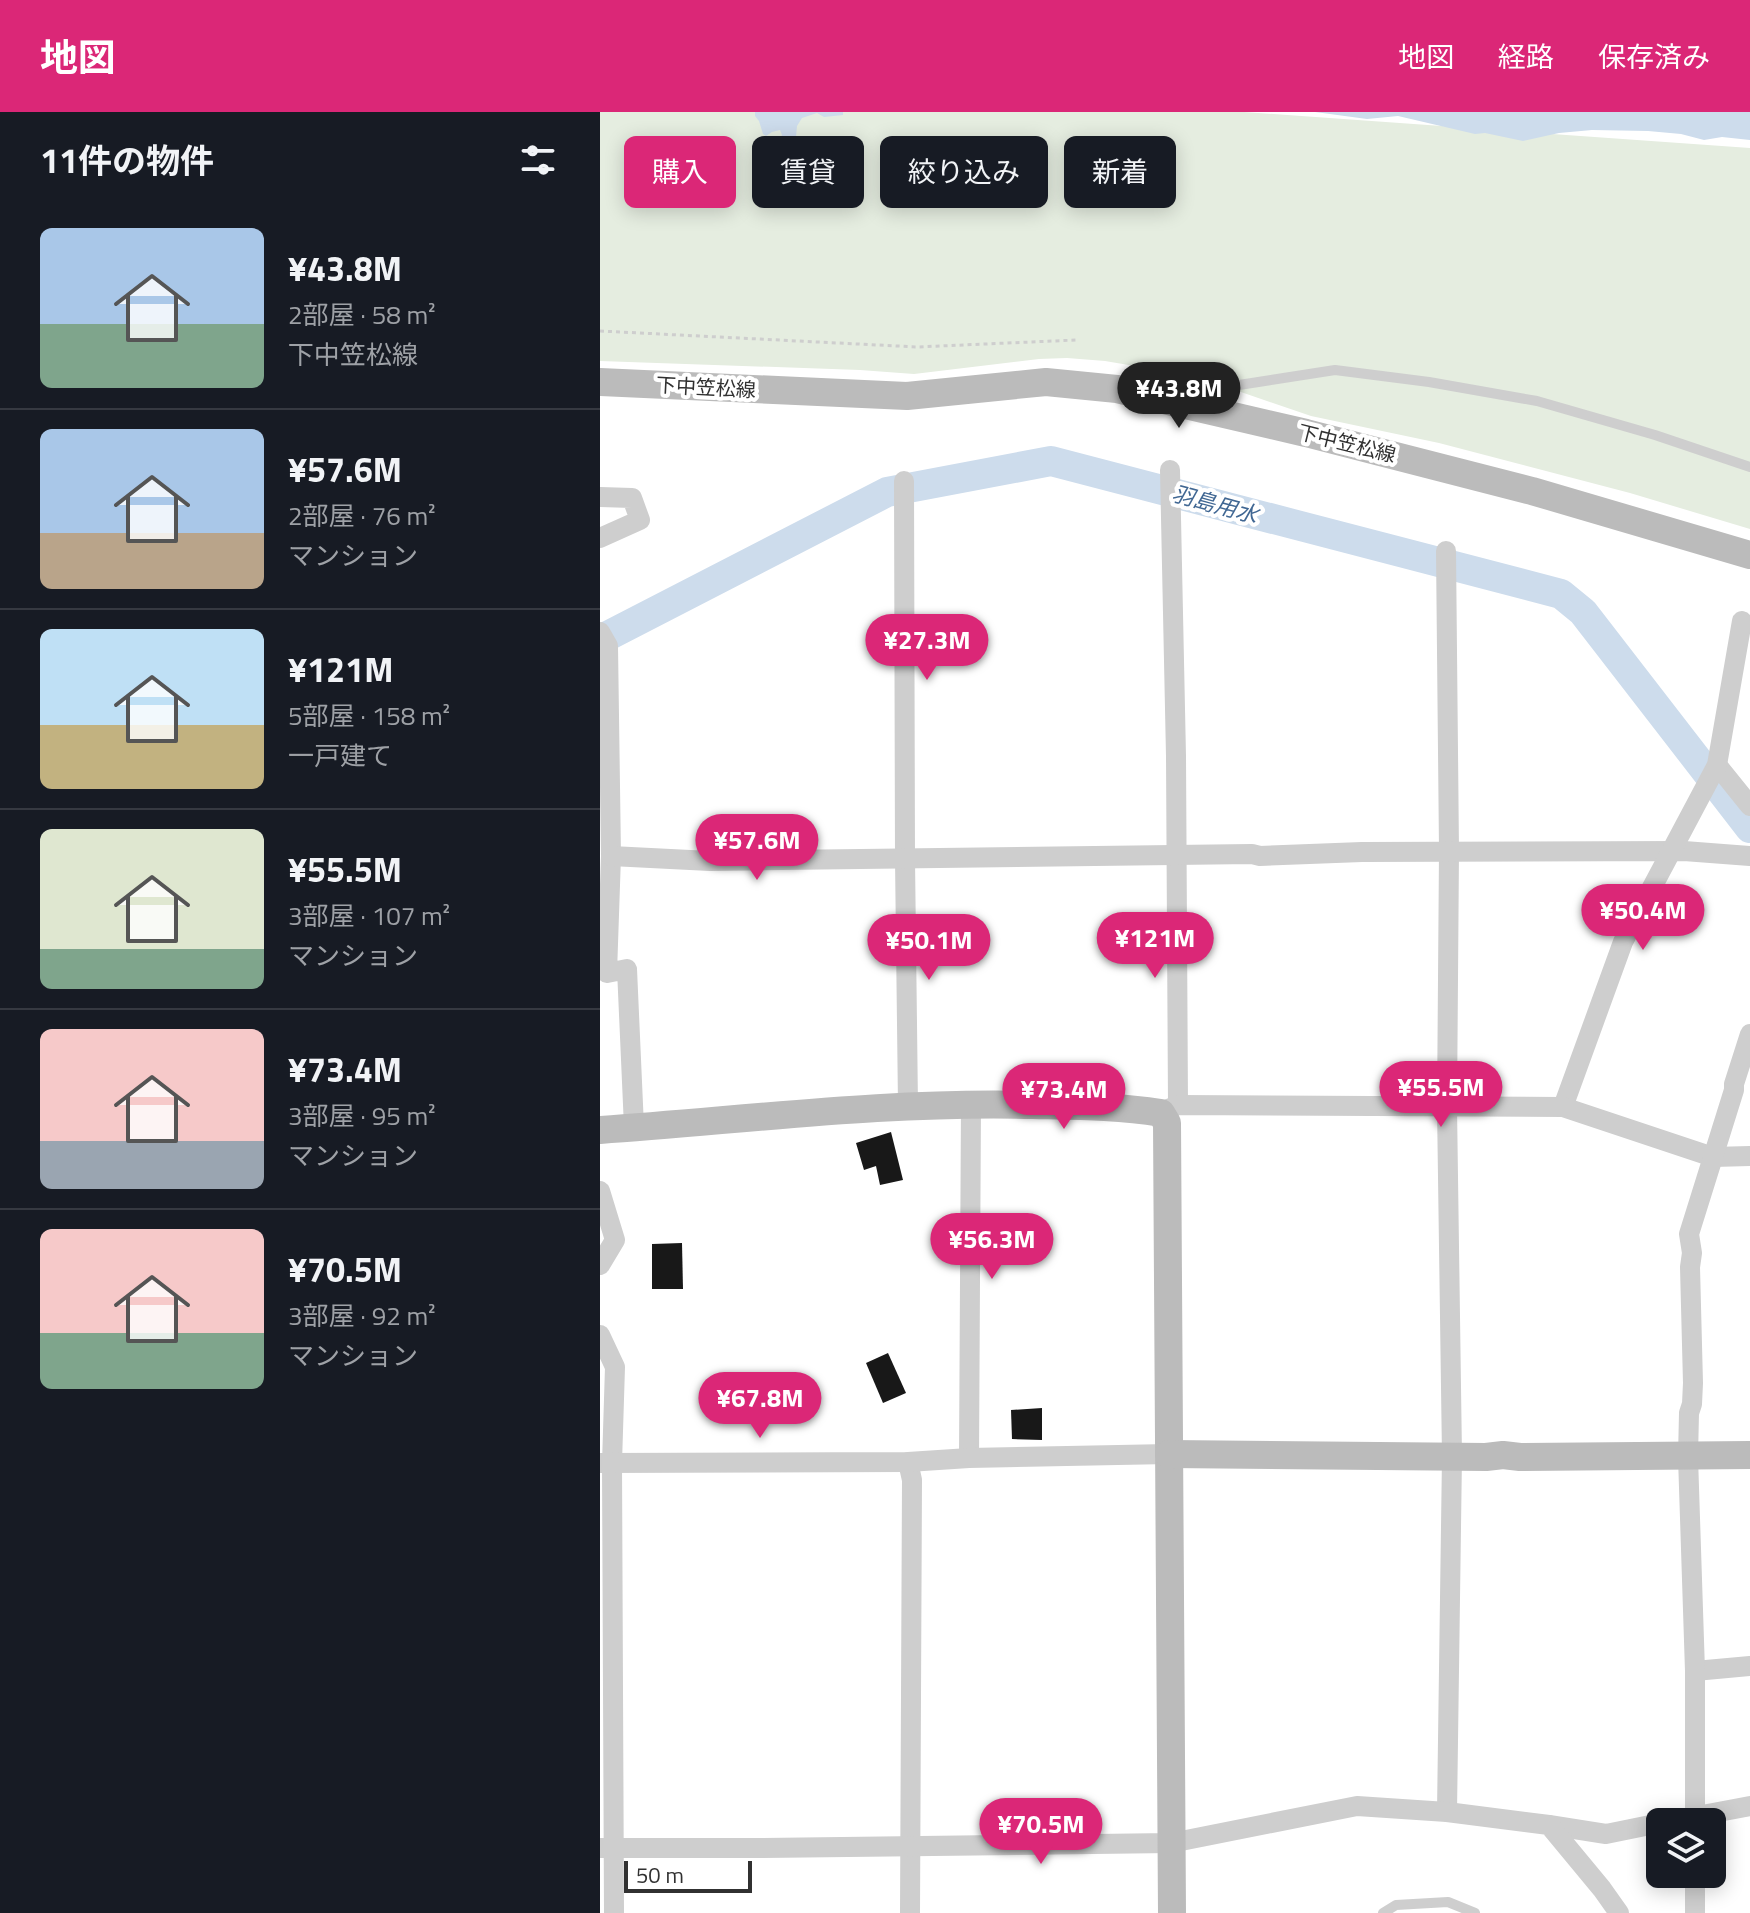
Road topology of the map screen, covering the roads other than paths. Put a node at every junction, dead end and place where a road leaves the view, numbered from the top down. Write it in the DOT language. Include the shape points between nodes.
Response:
graph roads {
  1 [pos="600,382"];
  2 [pos="1155,398"];
  3 [pos="1750,467"];
  4 [pos="1170,470"];
  5 [pos="904,481"];
  6 [pos="600,497"];
  7 [pos="600,538"];
  8 [pos="1446,551"];
  9 [pos="1750,555"];
  10 [pos="1742,621"];
  11 [pos="604,639"];
  12 [pos="1716,766"];
  13 [pos="1750,806"];
  14 [pos="1449,851"];
  15 [pos="1670,851"];
  16 [pos="1176,855"];
  17 [pos="611,856"];
  18 [pos="1750,856"];
  19 [pos="905,859"];
  20 [pos="604,974"];
  21 [pos="1750,1034"];
  22 [pos="971,1103"];
  23 [pos="908,1106"];
  24 [pos="1447,1107"];
  25 [pos="1563,1107"];
  26 [pos="1169,1109"];
  27 [pos="634,1127"];
  28 [pos="600,1130"];
  29 [pos="1750,1156"];
  30 [pos="1713,1157"];
  31 [pos="600,1191"];
  32 [pos="600,1265"];
  33 [pos="600,1335"];
  34 [pos="1169,1454"];
  35 [pos="1750,1455"];
  36 [pos="1452,1456"];
  37 [pos="1688,1457"];
  38 [pos="969,1458"];
  39 [pos="908,1462"];
  40 [pos="606,1463"];
  41 [pos="1750,1666"];
  42 [pos="1695,1671"];
  43 [pos="1750,1806"];
  44 [pos="1695,1808"];
  45 [pos="1447,1812"];
  46 [pos="1726,1812"];
  47 [pos="1549,1825"];
  48 [pos="1646,1825"];
  49 [pos="1171,1843"];
  50 [pos="910,1846"];
  51 [pos="607,1848"];
  52 [pos="1695,1888"];
  53 [pos="614,1913"];
  54 [pos="910,1913"];
  55 [pos="1172,1913"];
  56 [pos="1383,1913"];
  57 [pos="1475,1913"];
  58 [pos="1619,1913"];
  59 [pos="1695,1913"];
  1 -- 2 [label="street, 下中笠松線" via="907,396 1046,382"];
  2 -- 3 [label="lane" via="1335,370 1537,401"];
  2 -- 9 [label="street, 下中笠松線" via="1532,491"];
  4 -- 16 [label="street"];
  5 -- 19 [label="street"];
  6 -- 7 [label="street" via="632,498 640,520"];
  8 -- 14 [label="street"];
  10 -- 12 [label="street"];
  11 -- 17 [label="street"];
  12 -- 13 [label="street"];
  12 -- 15 [label="street"];
  14 -- 15 [label="street"];
  14 -- 16 [label="street"];
  14 -- 24 [label="street"];
  15 -- 18 [label="street"];
  15 -- 25 [label="street" via="1623,942"];
  16 -- 19 [label="street"];
  16 -- 26 [label="street"];
  17 -- 19 [label="street"];
  17 -- 20 [label="street"];
  19 -- 23 [label="street"];
  20 -- 27 [label="street" via="627,969"];
  21 -- 30 [label="street"];
  22 -- 23 [label="street"];
  22 -- 26 [label="street"];
  22 -- 38 [label="street"];
  23 -- 27 [label="street"];
  24 -- 25 [label="street"];
  24 -- 26 [label="street"];
  24 -- 36 [label="street"];
  25 -- 30 [label="street"];
  26 -- 34 [label="street"];
  27 -- 28 [label="street"];
  29 -- 30 [label="street"];
  30 -- 37 [label="street" via="1689,1234 1693,1383"];
  31 -- 32 [label="street" via="615,1240"];
  33 -- 40 [label="street" via="615,1367"];
  34 -- 36 [label="street"];
  34 -- 38 [label="street"];
  34 -- 49 [label="street"];
  35 -- 37 [label="street"];
  36 -- 37 [label="street"];
  36 -- 45 [label="street"];
  37 -- 42 [label="street"];
  38 -- 39 [label="street"];
  39 -- 40 [label="street"];
  39 -- 50 [label="street"];
  40 -- 51 [label="street"];
  41 -- 42 [label="street"];
  42 -- 44 [label="street"];
  43 -- 46 [label="street"];
  45 -- 47 [label="street"];
  45 -- 49 [label="street" via="1357,1806"];
  47 -- 48 [label="street" via="1606,1834"];
  47 -- 58 [label="street"];
  49 -- 50 [label="street"];
  49 -- 55 [label="street"];
  50 -- 51 [label="street"];
  50 -- 54 [label="street"];
  51 -- 53 [label="street"];
  52 -- 59 [label="street"];
  56 -- 57 [label="lane" via="1396,1905 1448,1902"];
}
